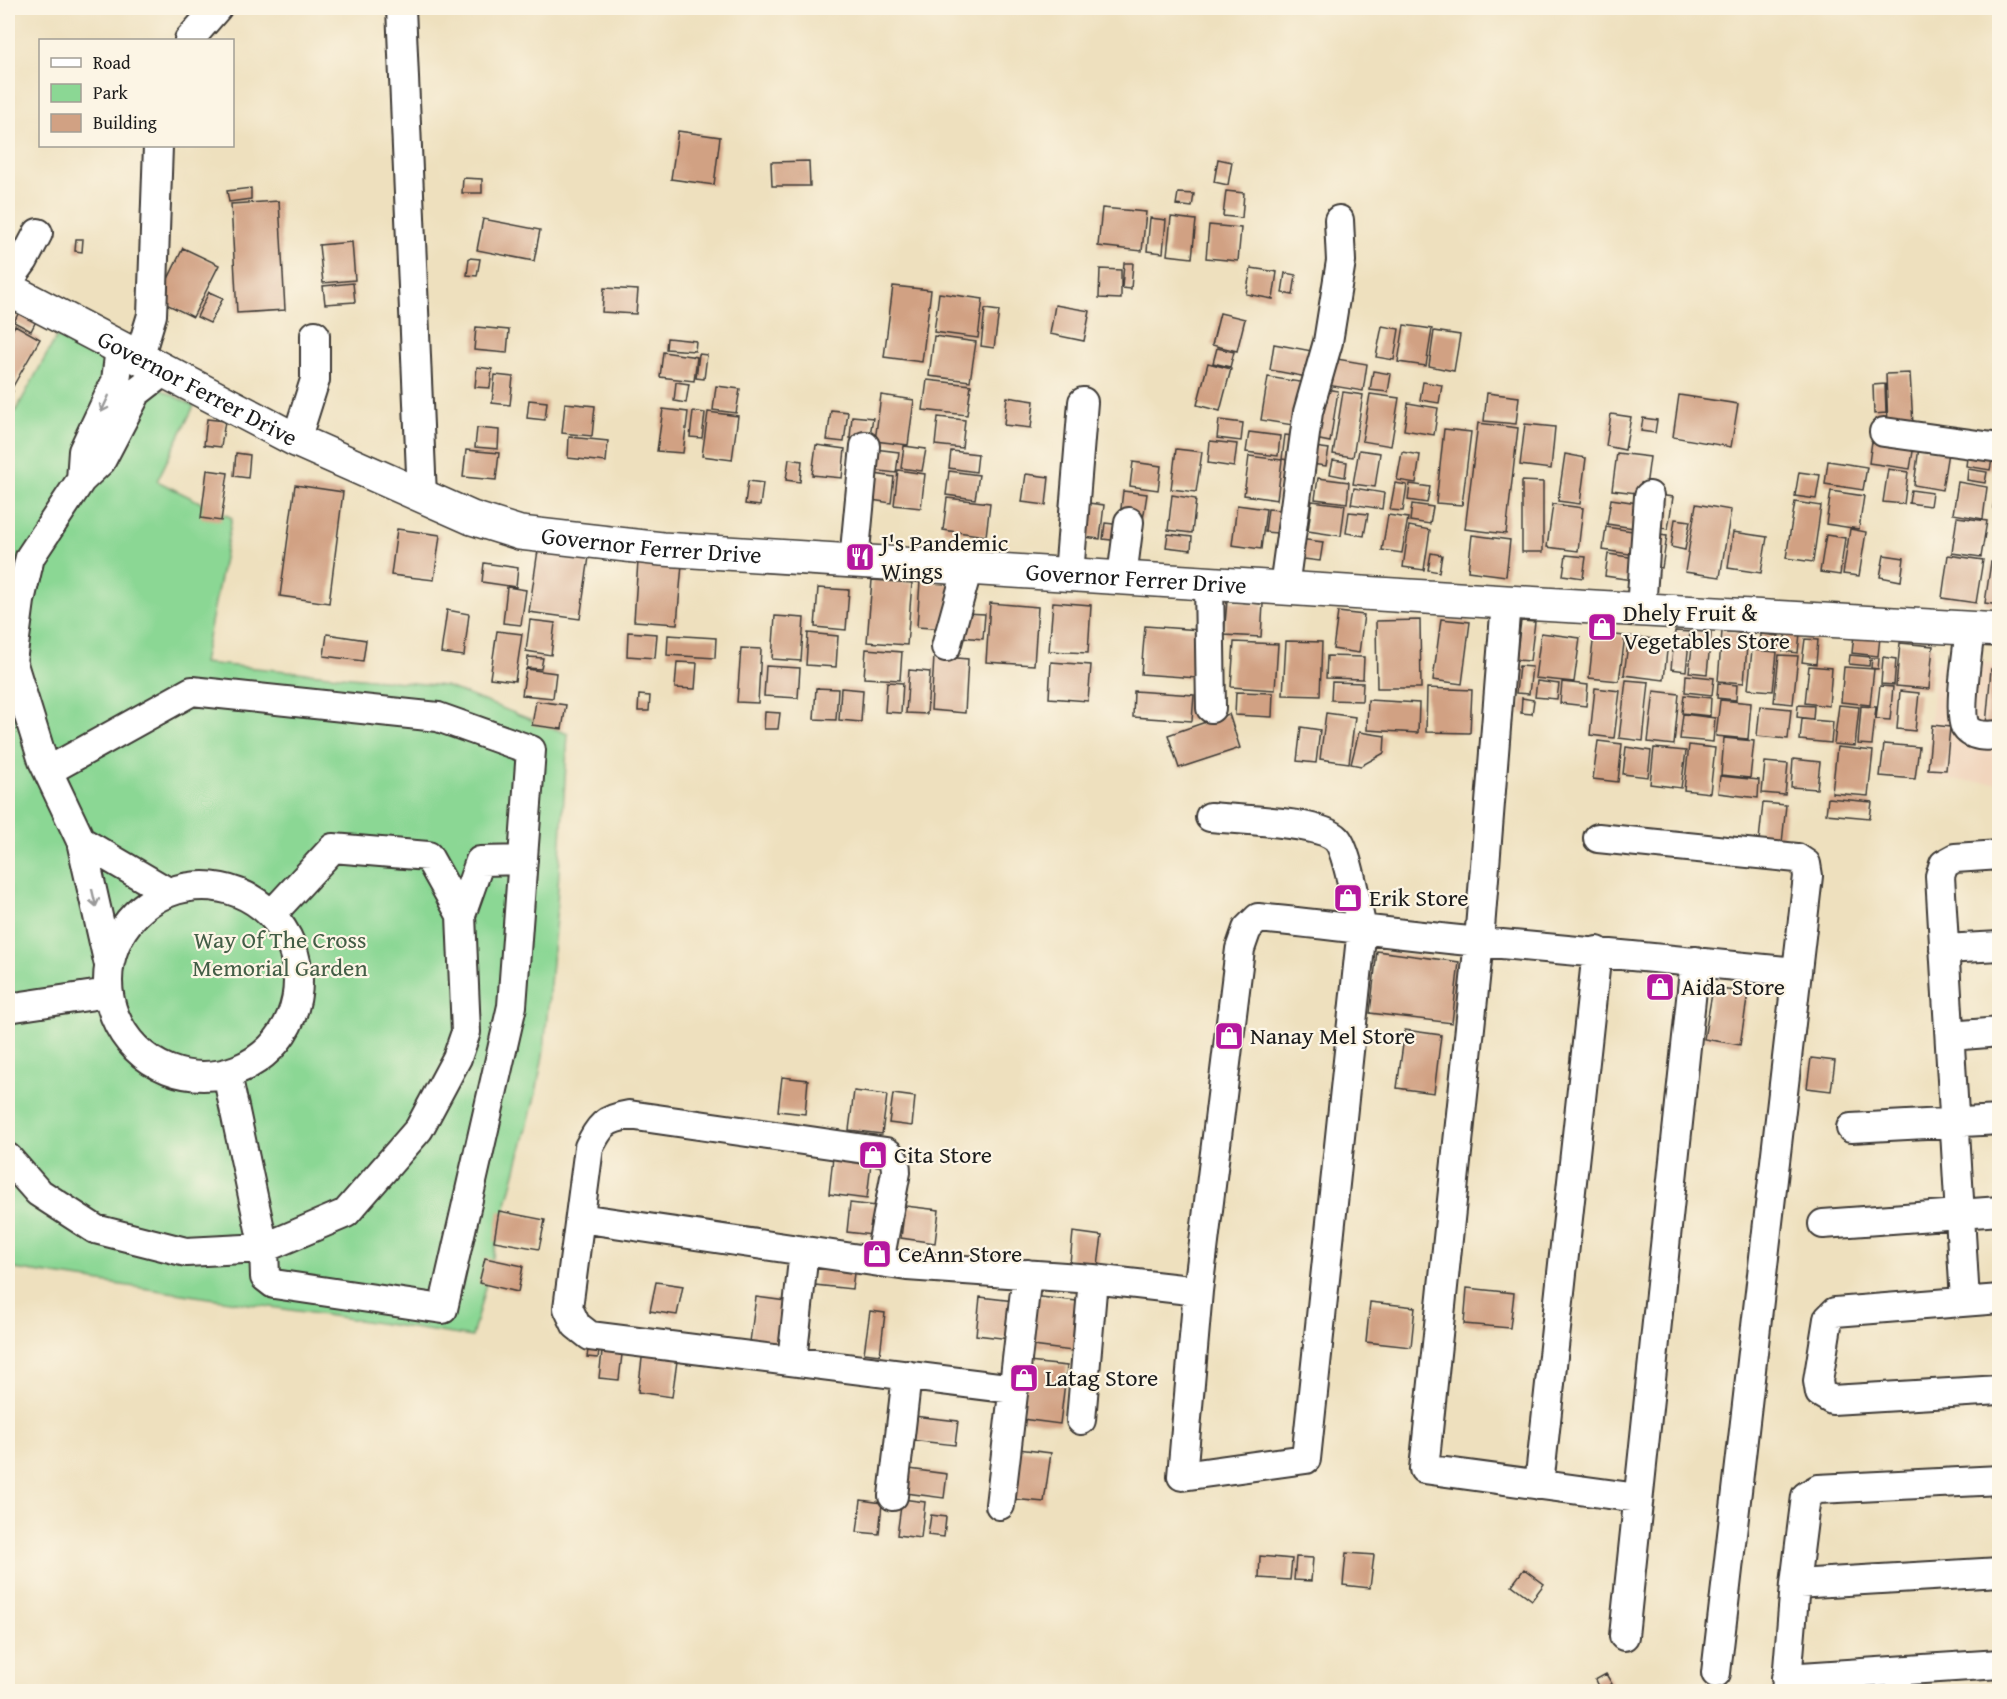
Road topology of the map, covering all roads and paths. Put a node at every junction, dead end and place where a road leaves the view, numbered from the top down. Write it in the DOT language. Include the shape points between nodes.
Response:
graph roads {
  1 [pos="217,8"];
  2 [pos="401,8"];
  3 [pos="190,39"];
  4 [pos="158,147"];
  5 [pos="1339,220"];
  6 [pos="38,233"];
  7 [pos="8,282"];
  8 [pos="8,289"];
  9 [pos="315,335"];
  10 [pos="141,359"];
  11 [pos="1083,402"];
  12 [pos="1884,432"];
  13 [pos="296,440"];
  14 [pos="865,446"];
  15 [pos="2000,448"];
  16 [pos="81,480"];
  17 [pos="422,496"];
  18 [pos="1649,496"];
  19 [pos="1129,522"];
  20 [pos="19,555"];
  21 [pos="854,561"];
  22 [pos="968,567"];
  23 [pos="1069,574"];
  24 [pos="1122,577"];
  25 [pos="1209,583"];
  26 [pos="1284,587"];
  27 [pos="1506,602"];
  28 [pos="1641,609"];
  29 [pos="1985,629"];
  30 [pos="946,647"];
  31 [pos="1211,708"];
  32 [pos="2000,735"];
  33 [pos="48,771"];
  34 [pos="1210,817"];
  35 [pos="1598,838"];
  36 [pos="81,841"];
  37 [pos="2000,855"];
  38 [pos="429,856"];
  39 [pos="523,860"];
  40 [pos="480,861"];
  41 [pos="168,892"];
  42 [pos="271,915"];
  43 [pos="461,915"];
  44 [pos="1362,928"];
  45 [pos="1479,941"];
  46 [pos="2000,946"];
  47 [pos="1944,949"];
  48 [pos="1597,951"];
  49 [pos="1695,961"];
  50 [pos="1797,972"];
  51 [pos="109,979"];
  52 [pos="8,1008"];
  53 [pos="2000,1032"];
  54 [pos="1950,1036"];
  55 [pos="227,1074"];
  56 [pos="2000,1120"];
  57 [pos="1955,1123"];
  58 [pos="1851,1128"];
  59 [pos="8,1158"];
  60 [pos="2000,1211"];
  61 [pos="1959,1214"];
  62 [pos="580,1218"];
  63 [pos="1823,1224"];
  64 [pos="264,1248"];
  65 [pos="804,1251"];
  66 [pos="879,1262"];
  67 [pos="1027,1274"];
  68 [pos="1093,1279"];
  69 [pos="1198,1291"];
  70 [pos="2000,1299"];
  71 [pos="1965,1301"];
  72 [pos="792,1361"];
  73 [pos="907,1375"];
  74 [pos="1014,1389"];
  75 [pos="2000,1390"];
  76 [pos="1081,1420"];
  77 [pos="2000,1480"];
  78 [pos="1539,1485"];
  79 [pos="893,1496"];
  80 [pos="1638,1498"];
  81 [pos="1000,1505"];
  82 [pos="2000,1572"];
  83 [pos="1795,1584"];
  84 [pos="1624,1636"];
  85 [pos="2000,1664"];
  86 [pos="1716,1673"];
  87 [pos="1786,1685"];
  1 -- 3 [label="street"];
  2 -- 17 [label="street"];
  4 -- 10 [label="street" via="152,315"];
  5 -- 26 [label="street" via="1341,261 1328,342 1308,412"];
  6 -- 7 [label="street"];
  8 -- 10 [label="main road, Governor Ferrer Drive"];
  9 -- 13 [label="street" via="315,380"];
  10 -- 13 [label="main road, Governor Ferrer Drive"];
  10 -- 16 [label="street" via="137,392 101,461"];
  10 -- 16 [label="street, one-way" via="116,381 83,451"];
  11 -- 23 [label="street"];
  12 -- 15 [label="street"];
  13 -- 17 [label="main road, Governor Ferrer Drive"];
  14 -- 21 [label="street"];
  16 -- 20 [label="street"];
  17 -- 21 [label="main road, Governor Ferrer Drive" via="520,533 662,549"];
  18 -- 28 [label="street"];
  19 -- 24 [label="street"];
  20 -- 33 [label="street" via="20,601 12,661"];
  21 -- 22 [label="main road, Governor Ferrer Drive"];
  22 -- 23 [label="main road, Governor Ferrer Drive"];
  22 -- 30 [label="street"];
  23 -- 24 [label="main road, Governor Ferrer Drive"];
  24 -- 25 [label="main road, Governor Ferrer Drive"];
  25 -- 26 [label="main road, Governor Ferrer Drive"];
  25 -- 31 [label="street"];
  26 -- 27 [label="main road, Governor Ferrer Drive"];
  27 -- 28 [label="main road, Governor Ferrer Drive"];
  27 -- 45 [label="street"];
  28 -- 29 [label="main road, Governor Ferrer Drive"];
  29 -- 32 [label="street" via="1962,711 1966,727 1975,734"];
  33 -- 36 [label="street"];
  33 -- 39 [label="street" via="192,691 438,717 531,750"];
  34 -- 44 [label="street" via="1268,821 1328,832 1344,852"];
  35 -- 50 [label="street" via="1797,858 1806,864"];
  36 -- 41 [label="street"];
  36 -- 51 [label="street, one-way"];
  37 -- 47 [label="street" via="1955,858 1944,864 1940,876"];
  38 -- 40 [label="street"];
  38 -- 42 [label="street" via="333,848"];
  38 -- 43 [label="street"];
  39 -- 40 [label="street"];
  39 -- 64 [label="street" via="512,1006 443,1309 274,1284 265,1277"];
  40 -- 43 [label="street"];
  41 -- 42 [label="street" via="194,886 220,887 248,897"];
  41 -- 51 [label="street" via="137,913 120,934"];
  42 -- 55 [label="street" via="281,927 296,962 297,998 280,1037 258,1060"];
  43 -- 64 [label="street" via="466,1032 457,1058 419,1129 346,1213"];
  44 -- 45 [label="street"];
  44 -- 69 [label="street" via="1258,918 1247,929 1240,949"];
  44 -- 69 [label="street" via="1306,1459 1182,1476"];
  45 -- 48 [label="street"];
  45 -- 78 [label="street" via="1424,1469"];
  46 -- 47 [label="street"];
  47 -- 54 [label="street"];
  48 -- 49 [label="street"];
  48 -- 78 [label="street"];
  49 -- 50 [label="street"];
  49 -- 80 [label="street"];
  50 -- 86 [label="street"];
  51 -- 52 [label="street"];
  51 -- 55 [label="street" via="125,1037 148,1060 187,1076"];
  53 -- 54 [label="street"];
  54 -- 57 [label="street"];
  55 -- 64 [label="street"];
  56 -- 57 [label="street"];
  57 -- 58 [label="street"];
  57 -- 61 [label="street"];
  59 -- 64 [label="street" via="38,1192 95,1229 186,1252"];
  60 -- 61 [label="street"];
  61 -- 63 [label="street"];
  61 -- 71 [label="street"];
  62 -- 65 [label="street"];
  62 -- 66 [label="street" via="589,1147 599,1127 613,1118 629,1115 880,1150 890,1154 896,1164"];
  62 -- 72 [label="street" via="568,1308 576,1325 590,1336"];
  65 -- 66 [label="street"];
  65 -- 72 [label="street"];
  66 -- 67 [label="street"];
  67 -- 68 [label="street"];
  67 -- 74 [label="street"];
  68 -- 69 [label="street"];
  68 -- 76 [label="street"];
  70 -- 71 [label="street"];
  71 -- 75 [label="street" via="1835,1312 1828,1319 1818,1381 1820,1393 1832,1400"];
  72 -- 73 [label="street"];
  73 -- 74 [label="street"];
  73 -- 79 [label="street"];
  74 -- 81 [label="street"];
  77 -- 83 [label="street" via="1818,1489 1806,1496"];
  78 -- 80 [label="street"];
  80 -- 84 [label="street"];
  82 -- 83 [label="street"];
  83 -- 87 [label="street"];
  85 -- 87 [label="street"];
}
